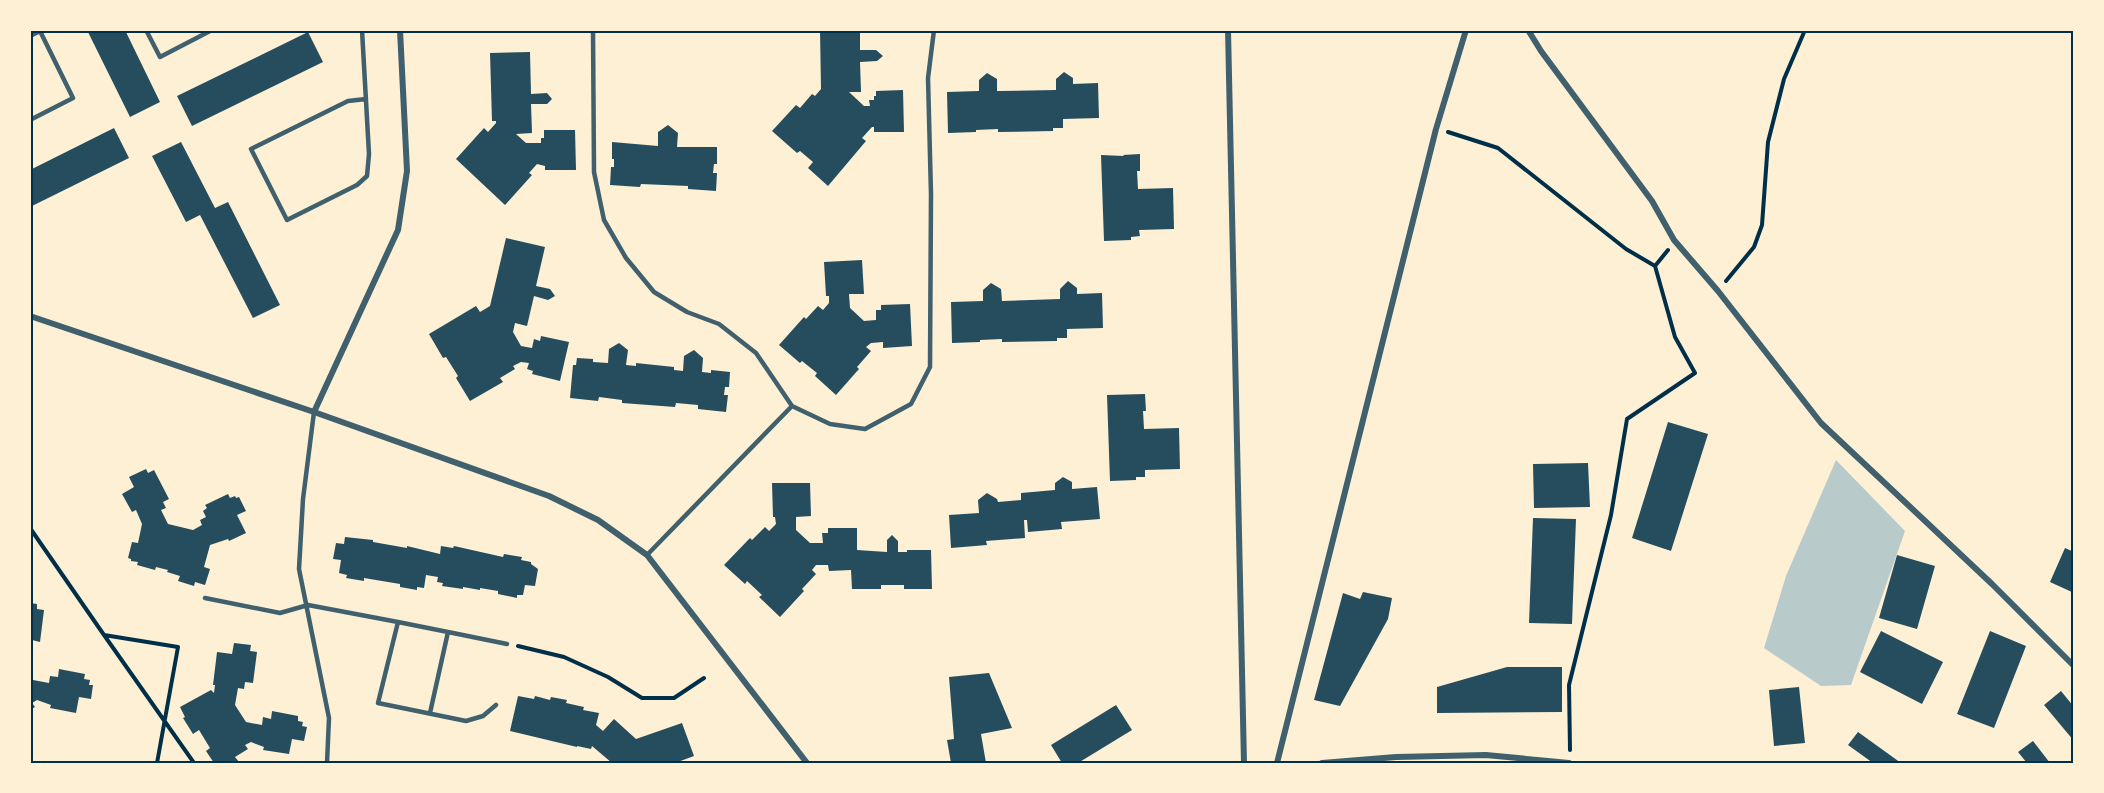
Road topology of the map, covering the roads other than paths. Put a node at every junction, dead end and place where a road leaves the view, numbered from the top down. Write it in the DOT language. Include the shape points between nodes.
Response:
graph roads {
  1 [pos="146,30"];
  2 [pos="212,30"];
  3 [pos="362,30"];
  4 [pos="400,30"];
  5 [pos="593,30"];
  6 [pos="934,30"];
  7 [pos="1228,30"];
  8 [pos="1466,30"];
  9 [pos="1528,30"];
  10 [pos="30,36"];
  11 [pos="366,99"];
  12 [pos="30,120"];
  13 [pos="30,316"];
  14 [pos="792,406"];
  15 [pos="314,412"];
  16 [pos="647,555"];
  17 [pos="205,598"];
  18 [pos="308,605"];
  19 [pos="398,622"];
  20 [pos="448,632"];
  21 [pos="507,644"];
  22 [pos="2074,666"];
  23 [pos="496,705"];
  24 [pos="430,713"];
  25 [pos="327,763"];
  26 [pos="807,763"];
  27 [pos="1244,763"];
  28 [pos="1277,763"];
  29 [pos="1322,763"];
  30 [pos="1569,763"];
  1 -- 2 [label="lane" via="160,57"];
  3 -- 11 [label="lane"];
  4 -- 15 [label="street" via="407,171 398,230"];
  5 -- 14 [label="lane" via="594,172 604,220 626,258 654,292 687,312 718,324 756,353"];
  6 -- 14 [label="lane" via="928,78 930,367 911,404 864,429 830,424"];
  7 -- 27 [label="street"];
  8 -- 28 [label="street" via="1436,129"];
  9 -- 22 [label="street" via="1652,201 1674,240 1821,423"];
  10 -- 12 [label="lane" via="40,31 73,98"];
  11 -- 11 [label="lane" via="367,176 287,220 252,149 348,101"];
  13 -- 15 [label="street"];
  14 -- 16 [label="lane"];
  15 -- 16 [label="street" via="549,496 598,520"];
  15 -- 18 [label="lane" via="299,569"];
  16 -- 26 [label="street"];
  17 -- 18 [label="lane" via="280,614"];
  18 -- 19 [label="lane"];
  18 -- 25 [label="lane" via="329,718"];
  19 -- 20 [label="lane"];
  19 -- 24 [label="lane" via="378,703"];
  20 -- 21 [label="lane"];
  20 -- 24 [label="lane"];
  23 -- 24 [label="lane" via="483,717 466,721"];
  29 -- 30 [label="street" via="1486,755"];
}
